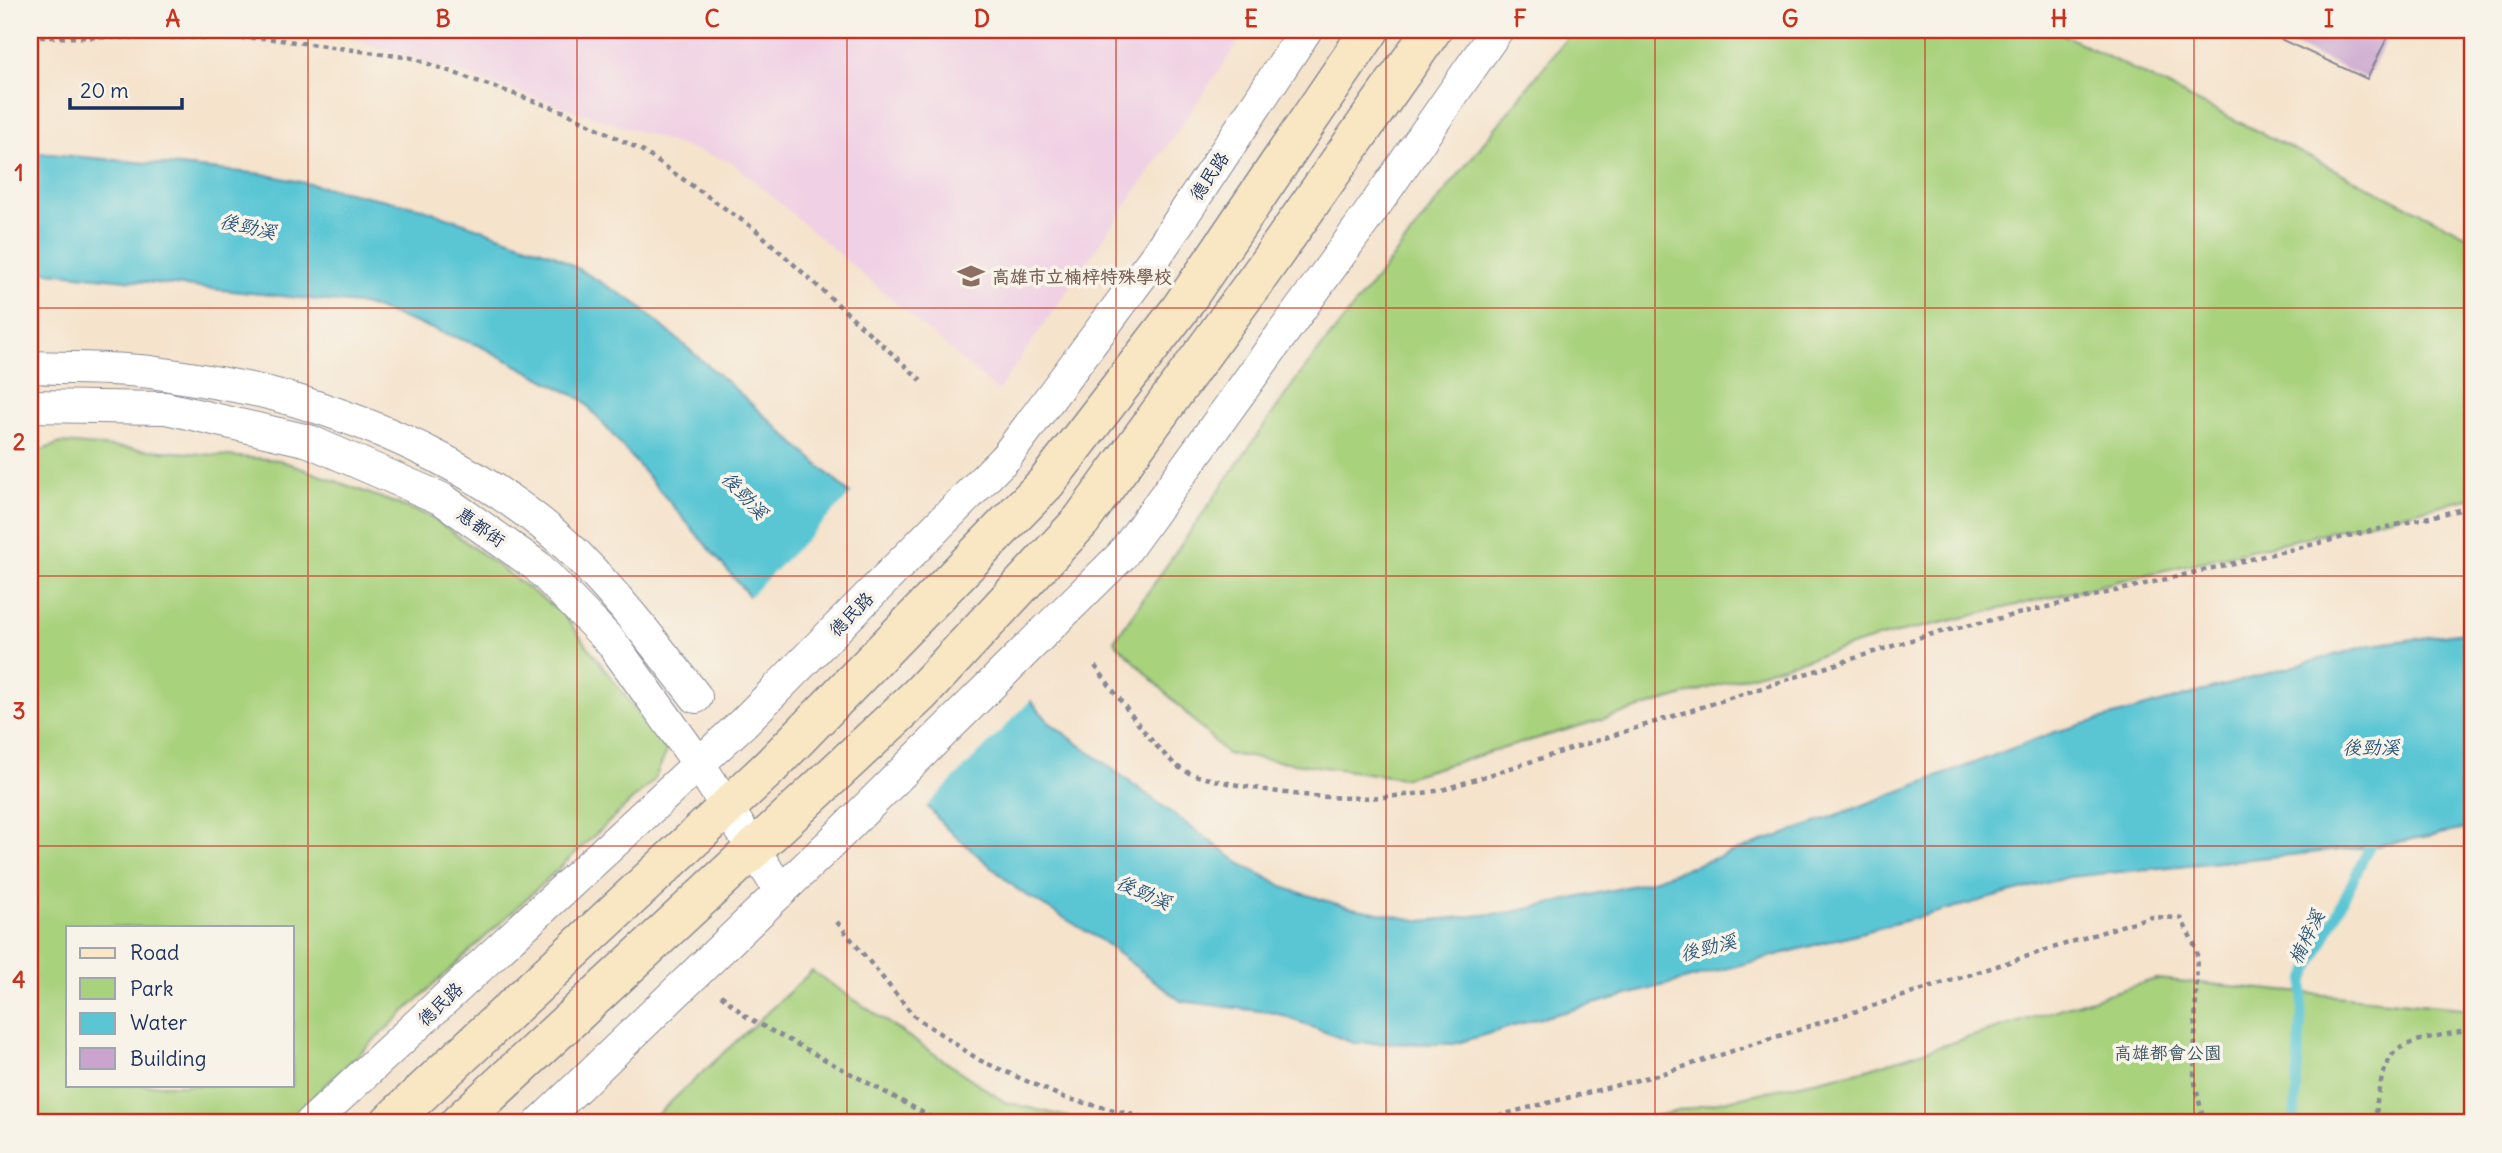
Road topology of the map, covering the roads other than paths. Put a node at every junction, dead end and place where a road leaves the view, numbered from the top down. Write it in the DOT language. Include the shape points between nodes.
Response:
graph roads {
  1 [pos="1306,30"];
  2 [pos="1370,30"];
  3 [pos="1432,30"];
  4 [pos="1497,30"];
  5 [pos="30,367"];
  6 [pos="30,406"];
  7 [pos="696,697"];
  8 [pos="699,764"];
  9 [pos="727,807"];
  10 [pos="753,849"];
  11 [pos="780,891"];
  12 [pos="311,1123"];
  13 [pos="389,1123"];
  14 [pos="459,1123"];
  15 [pos="540,1123"];
  1 -- 8 [label="street, 德民路, bridge" via="1156,256 1006,457"];
  2 -- 9 [label="street, bridge" via="1180,309 1046,482"];
  3 -- 10 [label="street, bridge" via="1082,521 920,694"];
  4 -- 11 [label="street, bridge" via="1122,555"];
  5 -- 7 [label="street" via="154,373 276,395 369,426 451,463 520,508 576,555"];
  6 -- 8 [label="street, 惠都街" via="166,408 309,440 442,499 537,566 612,643"];
  8 -- 9 [label="street, 惠都街"];
  8 -- 12 [label="street, 德民路"];
  9 -- 10 [label="street, 惠都街"];
  9 -- 13 [label="street"];
  10 -- 11 [label="street, 惠都街"];
  10 -- 14 [label="street"];
  11 -- 15 [label="street"];
}
